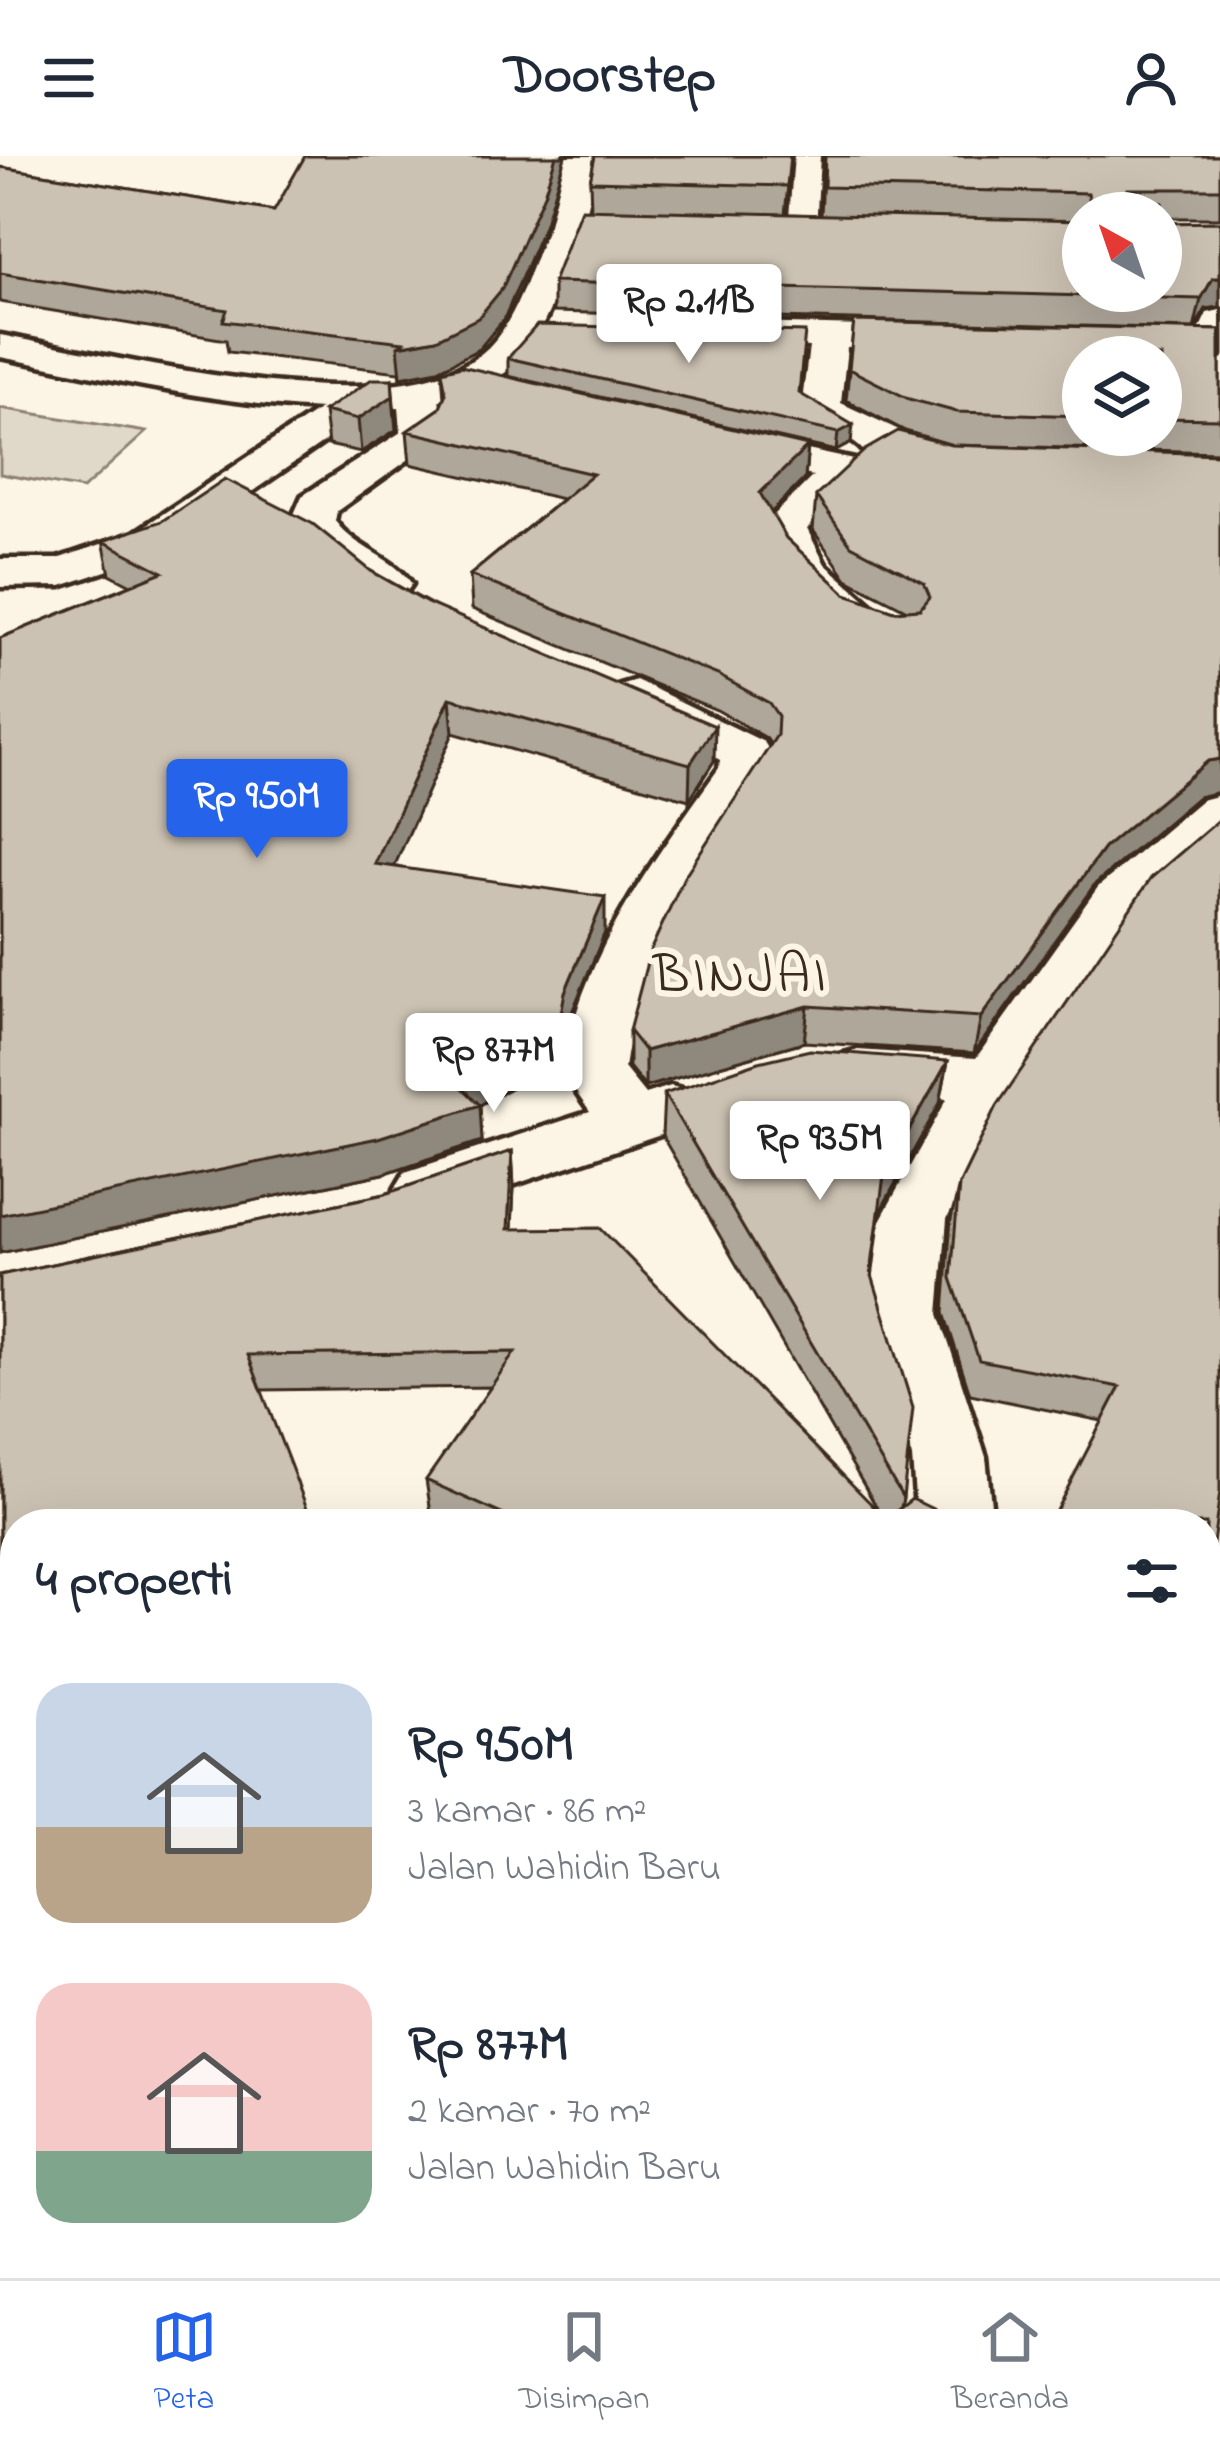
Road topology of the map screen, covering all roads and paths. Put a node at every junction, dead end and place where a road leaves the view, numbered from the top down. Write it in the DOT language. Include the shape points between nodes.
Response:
graph roads {
  1 [pos="582,156"];
  2 [pos="807,156"];
  3 [pos="566,224"];
  4 [pos="707,227"];
  5 [pos="802,230"];
  6 [pos="1220,321"];
  7 [pos="518,327"];
  8 [pos="566,328"];
  9 [pos="685,332"];
  10 [pos="829,336"];
  11 [pos="972,340"];
  12 [pos="1182,345"];
  13 [pos="0,346"];
  14 [pos="438,387"];
  15 [pos="514,398"];
  16 [pos="358,401"];
  17 [pos="690,436"];
  18 [pos="881,445"];
  19 [pos="925,452"];
  20 [pos="844,470"];
  21 [pos="0,573"];
  22 [pos="418,602"];
  23 [pos="880,620"];
  24 [pos="591,679"];
  25 [pos="1214,826"];
  26 [pos="805,1067"];
  27 [pos="992,1081"];
  28 [pos="721,1089"];
  29 [pos="633,1122"];
  30 [pos="366,1206"];
  31 [pos="954,1509"];
  1 -- 3 [label="street"];
  2 -- 5 [label="lane"];
  3 -- 4 [label="street"];
  3 -- 7 [label="street"];
  6 -- 12 [label="street" via="1211,346"];
  7 -- 8 [label="street"];
  7 -- 14 [label="street" via="495,362"];
  9 -- 10 [label="street"];
  10 -- 11 [label="street"];
  10 -- 18 [label="street" via="821,409 885,439"];
  13 -- 16 [label="street"];
  14 -- 15 [label="street"];
  14 -- 16 [label="street"];
  14 -- 22 [label="street" via="417,439 316,505 313,521 332,548"];
  16 -- 21 [label="street" via="150,542 62,572"];
  17 -- 20 [label="street"];
  18 -- 19 [label="street"];
  18 -- 20 [label="street"];
  20 -- 23 [label="street" via="784,527 806,575"];
  24 -- 29 [label="street" via="652,701 746,753 745,768 625,946 596,1027 593,1072"];
  25 -- 27 [label="street" via="1118,899"];
  26 -- 27 [label="street"];
  27 -- 31 [label="street" via="914,1220 904,1314 949,1456"];
  28 -- 29 [label="street"];
  29 -- 30 [label="street"];
}
